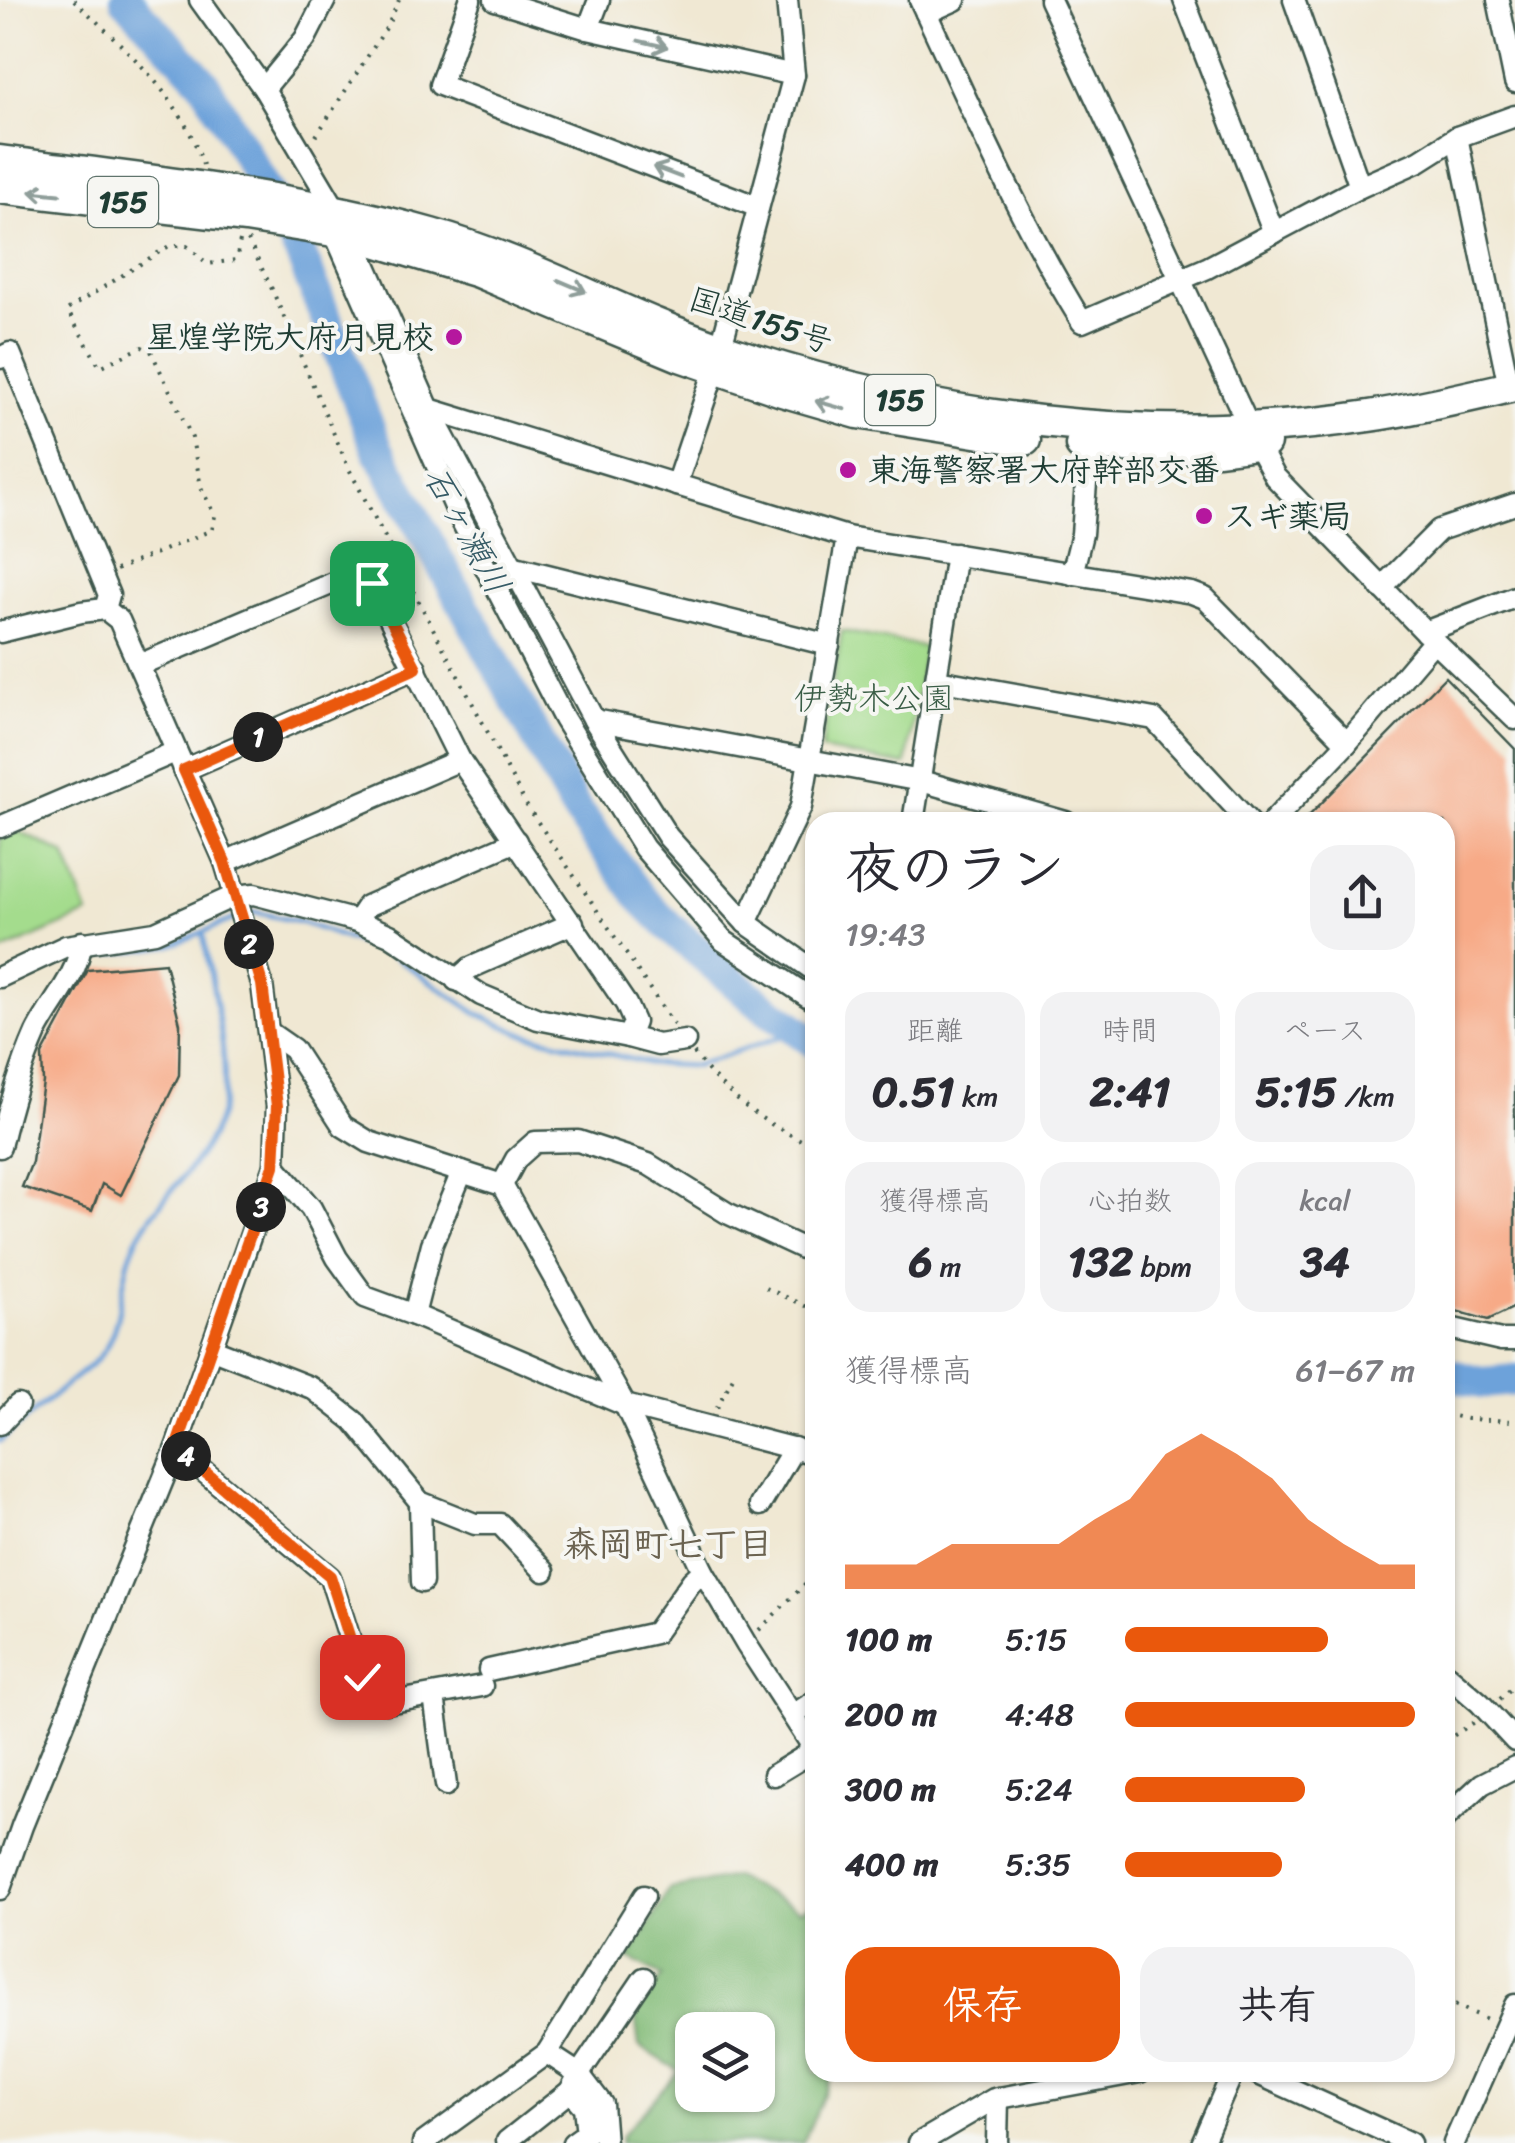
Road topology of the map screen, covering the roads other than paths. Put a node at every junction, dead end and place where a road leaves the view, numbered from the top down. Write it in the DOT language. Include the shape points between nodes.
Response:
graph roads {
  1 [pos="200,0"];
  2 [pos="325,0"];
  3 [pos="470,0"];
  4 [pos="495,0"];
  5 [pos="599,0"];
  6 [pos="786,0"];
  7 [pos="956,0"];
  8 [pos="1050,0"];
  9 [pos="1184,0"];
  10 [pos="1294,0"];
  11 [pos="1498,0"];
  12 [pos="923,7"];
  13 [pos="588,29"];
  14 [pos="794,75"];
  15 [pos="1515,82"];
  16 [pos="264,89"];
  17 [pos="1515,116"];
  18 [pos="1457,138"];
  19 [pos="0,161"];
  20 [pos="1360,187"];
  21 [pos="0,188"];
  22 [pos="758,207"];
  23 [pos="330,222"];
  24 [pos="1274,233"];
  25 [pos="1182,278"];
  26 [pos="0,358"];
  27 [pos="718,359"];
  28 [pos="1513,392"];
  29 [pos="429,409"];
  30 [pos="1254,436"];
  31 [pos="1089,446"];
  32 [pos="676,485"];
  33 [pos="1515,504"];
  34 [pos="847,537"];
  35 [pos="956,554"];
  36 [pos="510,566"];
  37 [pos="1072,574"];
  38 [pos="1381,588"];
  39 [pos="1515,597"];
  40 [pos="105,610"];
  41 [pos="0,632"];
  42 [pos="1429,637"];
  43 [pos="829,645"];
  44 [pos="139,665"];
  45 [pos="416,668"];
  46 [pos="937,680"];
  47 [pos="1515,719"];
  48 [pos="594,720"];
  49 [pos="1347,743"];
  50 [pos="811,759"];
  51 [pos="460,760"];
  52 [pos="180,761"];
  53 [pos="921,781"];
  54 [pos="915,812"];
  55 [pos="1031,812"];
  56 [pos="1240,812"];
  57 [pos="1281,812"];
  58 [pos="0,827"];
  59 [pos="516,841"];
  60 [pos="225,862"];
  61 [pos="238,909"];
  62 [pos="357,921"];
  63 [pos="573,923"];
  64 [pos="746,923"];
  65 [pos="82,942"];
  66 [pos="805,964"];
  67 [pos="0,977"];
  68 [pos="456,980"];
  69 [pos="805,994"];
  70 [pos="270,1034"];
  71 [pos="628,1037"];
  72 [pos="685,1041"];
  73 [pos="1,1137"];
  74 [pos="274,1166"];
  75 [pos="462,1172"];
  76 [pos="502,1185"];
  77 [pos="805,1249"];
  78 [pos="414,1315"];
  79 [pos="1455,1330"];
  80 [pos="1515,1340"];
  81 [pos="212,1349"];
  82 [pos="18,1405"];
  83 [pos="625,1406"];
  84 [pos="0,1424"];
  85 [pos="176,1448"];
  86 [pos="794,1448"];
  87 [pos="805,1451"];
  88 [pos="420,1502"];
  89 [pos="760,1505"];
  90 [pos="544,1572"];
  91 [pos="703,1572"];
  92 [pos="422,1582"];
  93 [pos="1455,1683"];
  94 [pos="434,1696"];
  95 [pos="805,1707"];
  96 [pos="793,1715"];
  97 [pos="805,1734"];
  98 [pos="1515,1740"];
  99 [pos="805,1756"];
  100 [pos="1515,1766"];
  101 [pos="774,1775"];
  102 [pos="446,1786"];
  103 [pos="1455,1809"];
  104 [pos="0,1889"];
  105 [pos="644,1896"];
  106 [pos="644,1978"];
  107 [pos="1515,2005"];
  108 [pos="548,2054"];
  109 [pos="574,2082"];
  110 [pos="1085,2082"];
  111 [pos="1229,2082"];
  112 [pos="1276,2082"];
  113 [pos="998,2098"];
  114 [pos="423,2143"];
  115 [pos="509,2143"];
  116 [pos="572,2143"];
  117 [pos="604,2143"];
  118 [pos="919,2143"];
  119 [pos="998,2143"];
  120 [pos="1202,2143"];
  121 [pos="1410,2143"];
  122 [pos="1454,2143"];
  1 -- 16 [label="street"];
  2 -- 16 [label="street" via="305,39"];
  22 -- 3 [label="street, one-way" via="440,86"];
  4 -- 13 [label="street"];
  5 -- 13 [label="street"];
  6 -- 14 [label="street"];
  7 -- 12 [label="street"];
  8 -- 25 [label="street"];
  9 -- 24 [label="street"];
  10 -- 20 [label="street"];
  11 -- 15 [label="street"];
  12 -- 25 [label="street" via="1082,322"];
  13 -- 14 [label="street, one-way"];
  14 -- 22 [label="street"];
  16 -- 23 [label="street" via="304,154"];
  17 -- 18 [label="street"];
  18 -- 20 [label="street"];
  18 -- 28 [label="street"];
  19 -- 23 [label="highway, 国道155号 / 155" via="217,190"];
  20 -- 24 [label="street"];
  23 -- 21 [label="highway, 国道155号 / 155, one-way"];
  22 -- 27 [label="street"];
  23 -- 27 [label="highway, 国道155号 / 155"];
  23 -- 29 [label="street"];
  23 -- 69 [label="street" via="459,516 564,719 644,848 724,941"];
  24 -- 25 [label="street"];
  25 -- 30 [label="street"];
  26 -- 40 [label="street" via="10,353 109,595"];
  27 -- 30 [label="highway, 国道155号 / 155" via="1028,421"];
  31 -- 27 [label="highway, 国道155号 / 155, one-way" via="858,412"];
  27 -- 32 [label="street"];
  28 -- 30 [label="highway, 国道155号 / 155" via="1377,430"];
  29 -- 32 [label="street"];
  29 -- 36 [label="street"];
  30 -- 31 [label="highway, 国道155号 / 155" via="1219,449"];
  30 -- 38 [label="street" via="1276,477"];
  31 -- 37 [label="street"];
  32 -- 34 [label="street"];
  33 -- 38 [label="street" via="1440,530"];
  34 -- 35 [label="street"];
  34 -- 43 [label="street"];
  35 -- 37 [label="street"];
  35 -- 46 [label="street"];
  36 -- 43 [label="street"];
  36 -- 48 [label="street"];
  37 -- 49 [label="street" via="1204,598"];
  38 -- 42 [label="street"];
  39 -- 42 [label="street"];
  40 -- 41 [label="street"];
  40 -- 44 [label="street" via="119,620"];
  42 -- 47 [label="street"];
  42 -- 49 [label="street"];
  43 -- 50 [label="street"];
  44 -- 45 [label="street" via="359,572 372,583"];
  44 -- 52 [label="street"];
  45 -- 51 [label="street"];
  45 -- 52 [label="street"];
  46 -- 53 [label="street"];
  46 -- 56 [label="street" via="1154,719"];
  48 -- 50 [label="street"];
  48 -- 64 [label="street" via="668,837"];
  49 -- 57 [label="street"];
  50 -- 53 [label="street"];
  50 -- 64 [label="street" via="801,807"];
  51 -- 59 [label="street"];
  51 -- 60 [label="street"];
  52 -- 58 [label="street"];
  52 -- 60 [label="street"];
  53 -- 54 [label="street"];
  53 -- 55 [label="street"];
  59 -- 62 [label="street" via="366,906"];
  59 -- 63 [label="street"];
  60 -- 61 [label="street"];
  61 -- 62 [label="street" via="254,894"];
  61 -- 65 [label="street" via="154,932"];
  61 -- 70 [label="street"];
  62 -- 68 [label="street" via="414,948"];
  63 -- 68 [label="street"];
  63 -- 71 [label="street" via="626,1004 634,1022"];
  64 -- 66 [label="street"];
  65 -- 67 [label="street"];
  65 -- 73 [label="street" via="78,965 36,1035"];
  68 -- 71 [label="street" via="538,1018"];
  70 -- 74 [label="street"];
  70 -- 75 [label="street" via="293,1049 342,1126 369,1142"];
  71 -- 72 [label="street" via="658,1045"];
  74 -- 78 [label="street" via="310,1208 365,1297"];
  74 -- 81 [label="street"];
  75 -- 76 [label="street"];
  75 -- 78 [label="street" via="432,1244"];
  76 -- 77 [label="street" via="516,1158 535,1142 578,1141 648,1164"];
  76 -- 83 [label="street"];
  78 -- 83 [label="street"];
  79 -- 80 [label="street"];
  81 -- 85 [label="street"];
  81 -- 88 [label="street" via="312,1388 354,1421"];
  82 -- 84 [label="street"];
  83 -- 86 [label="street"];
  83 -- 91 [label="street"];
  85 -- 94 [label="street" via="330,1576 362,1677 387,1703"];
  85 -- 104 [label="street"];
  86 -- 87 [label="street"];
  86 -- 89 [label="street"];
  88 -- 90 [label="street" via="475,1524 500,1524"];
  88 -- 92 [label="street"];
  91 -- 94 [label="street" via="655,1633"];
  91 -- 96 [label="street"];
  93 -- 98 [label="street"];
  94 -- 102 [label="street"];
  95 -- 96 [label="street"];
  96 -- 97 [label="street"];
  99 -- 101 [label="street"];
  100 -- 103 [label="street"];
  105 -- 108 [label="street"];
  106 -- 109 [label="street"];
  107 -- 122 [label="street"];
  108 -- 109 [label="street"];
  108 -- 114 [label="street"];
  109 -- 115 [label="street"];
  109 -- 116 [label="street" via="586,2133"];
  109 -- 117 [label="street" via="602,2104"];
  110 -- 113 [label="street"];
  111 -- 120 [label="street"];
  112 -- 121 [label="street"];
  113 -- 118 [label="street"];
  113 -- 119 [label="street"];
}
